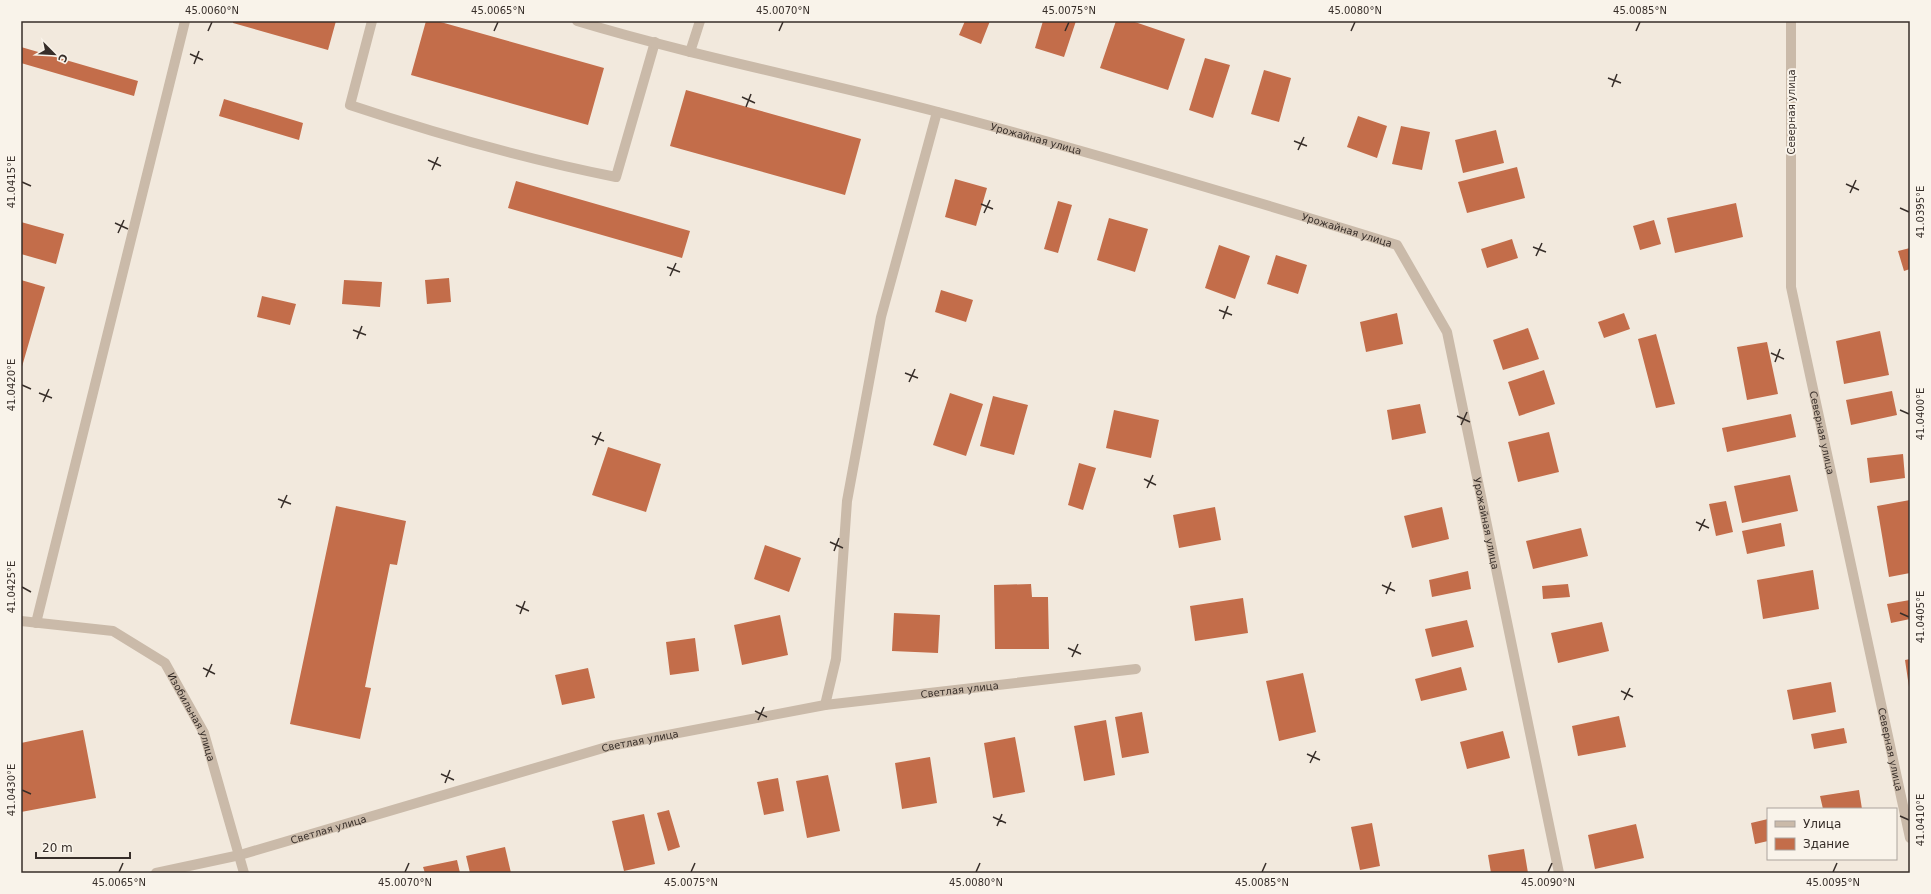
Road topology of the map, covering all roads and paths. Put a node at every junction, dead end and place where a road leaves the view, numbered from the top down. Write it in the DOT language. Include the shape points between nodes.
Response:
graph roads {
  1 [pos="185,21"];
  2 [pos="372,21"];
  3 [pos="577,21"];
  4 [pos="700,21"];
  5 [pos="1791,21"];
  6 [pos="655,42"];
  7 [pos="690,52"];
  8 [pos="937,112"];
  9 [pos="21,620"];
  10 [pos="36,623"];
  11 [pos="1136,669"];
  12 [pos="826,705"];
  13 [pos="1910,838"];
  14 [pos="240,856"];
  15 [pos="156,873"];
  16 [pos="244,873"];
  17 [pos="1559,873"];
  1 -- 10 [label="street"];
  2 -- 6 [label="street" via="350,105 451,137 555,165 616,177"];
  3 -- 6 [label="street, Урожайная улица"];
  4 -- 7 [label="street"];
  5 -- 13 [label="street, Северная улица" via="1791,286"];
  6 -- 7 [label="street, Урожайная улица"];
  7 -- 8 [label="street, Урожайная улица"];
  8 -- 12 [label="street" via="881,317 847,501 836,659"];
  8 -- 17 [label="street, Урожайная улица" via="1196,183 1397,245 1447,332"];
  9 -- 10 [label="street, Изобильная улица"];
  10 -- 14 [label="street, Изобильная улица" via="113,631 164,663 204,733"];
  11 -- 12 [label="street, Светлая улица"];
  12 -- 14 [label="street, Светлая улица" via="610,746"];
  14 -- 15 [label="street, Светлая улица"];
  14 -- 16 [label="street, Изобильная улица"];
}
